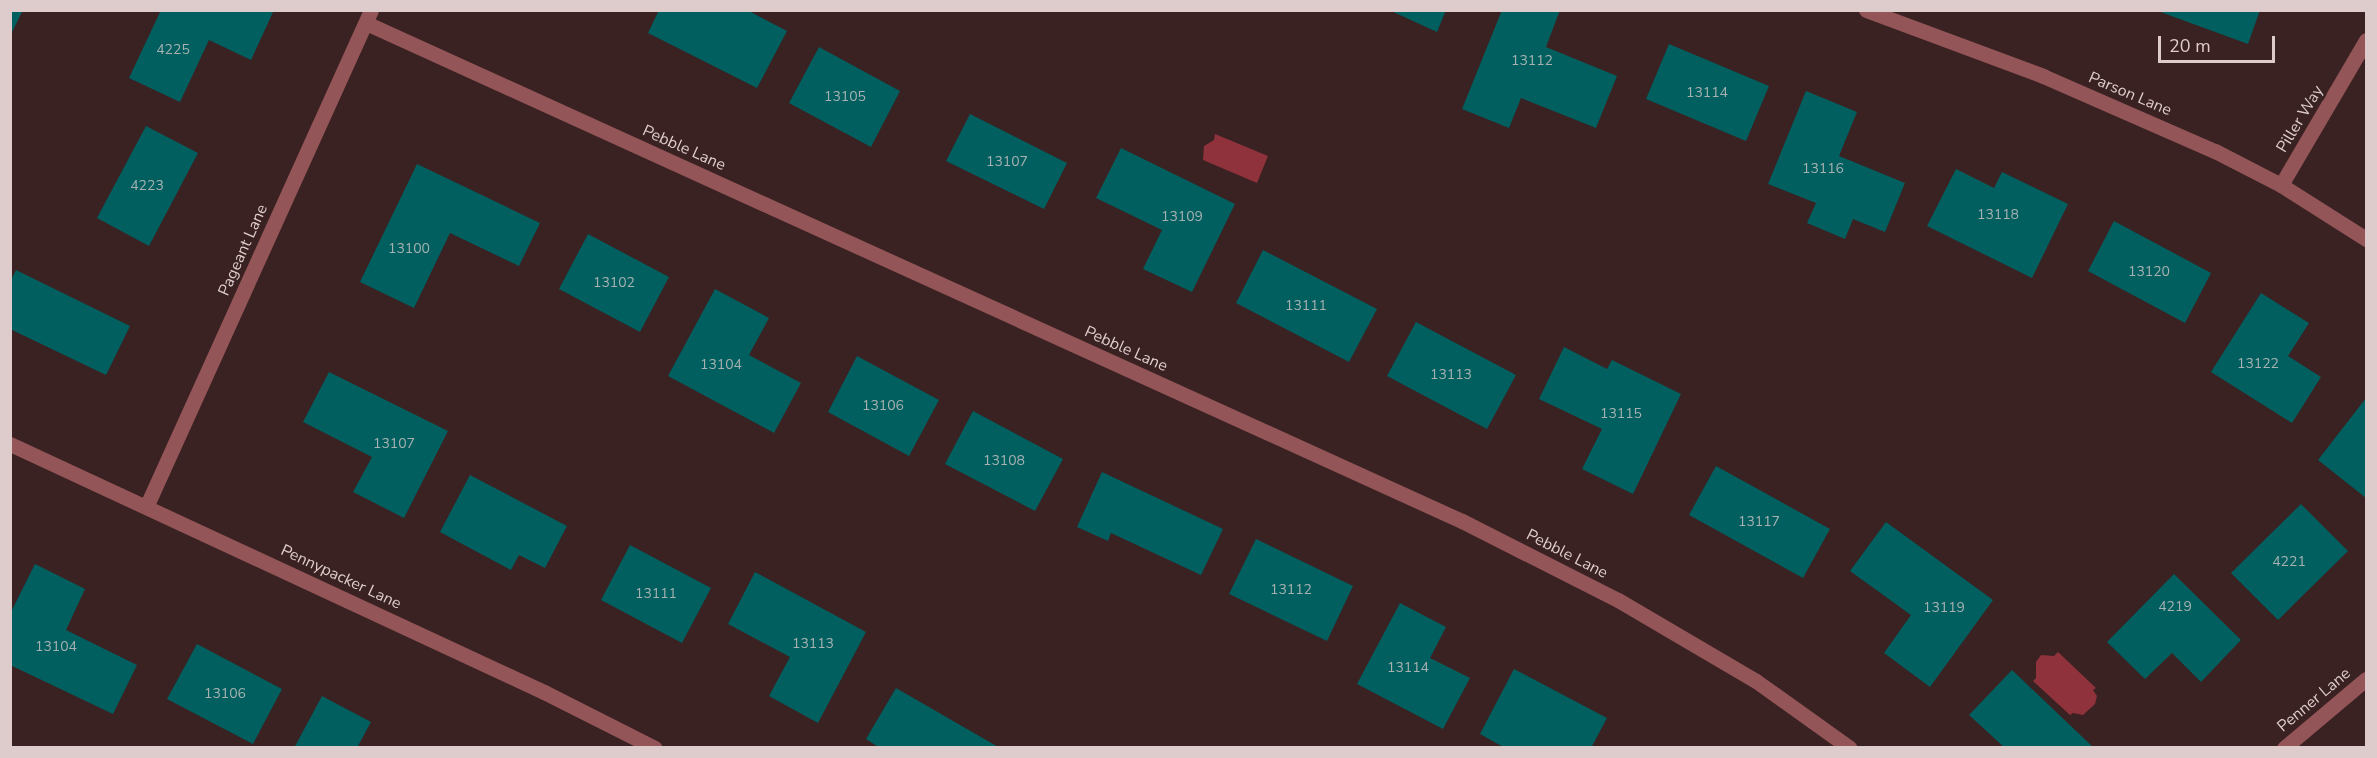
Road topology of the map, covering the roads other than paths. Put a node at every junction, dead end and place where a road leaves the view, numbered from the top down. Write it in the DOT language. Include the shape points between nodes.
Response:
graph roads {
  1 [pos="1866,10"];
  2 [pos="368,17"];
  3 [pos="2367,40"];
  4 [pos="2281,185"];
  5 [pos="2367,238"];
  6 [pos="10,444"];
  7 [pos="147,505"];
  8 [pos="2367,679"];
  9 [pos="655,747"];
  10 [pos="1850,747"];
  11 [pos="2284,747"];
  1 -- 4 [label="street, Parson Lane" via="2043,76 2215,151"];
  2 -- 7 [label="street, Pageant Lane"];
  2 -- 10 [label="street, Pebble Lane" via="1462,521 1618,600 1756,681"];
  3 -- 4 [label="street, Piller Way"];
  4 -- 5 [label="street, Parson Lane"];
  6 -- 7 [label="street, Pennypacker Lane"];
  7 -- 9 [label="street, Pennypacker Lane"];
  8 -- 11 [label="street, Penner Lane"];
}
